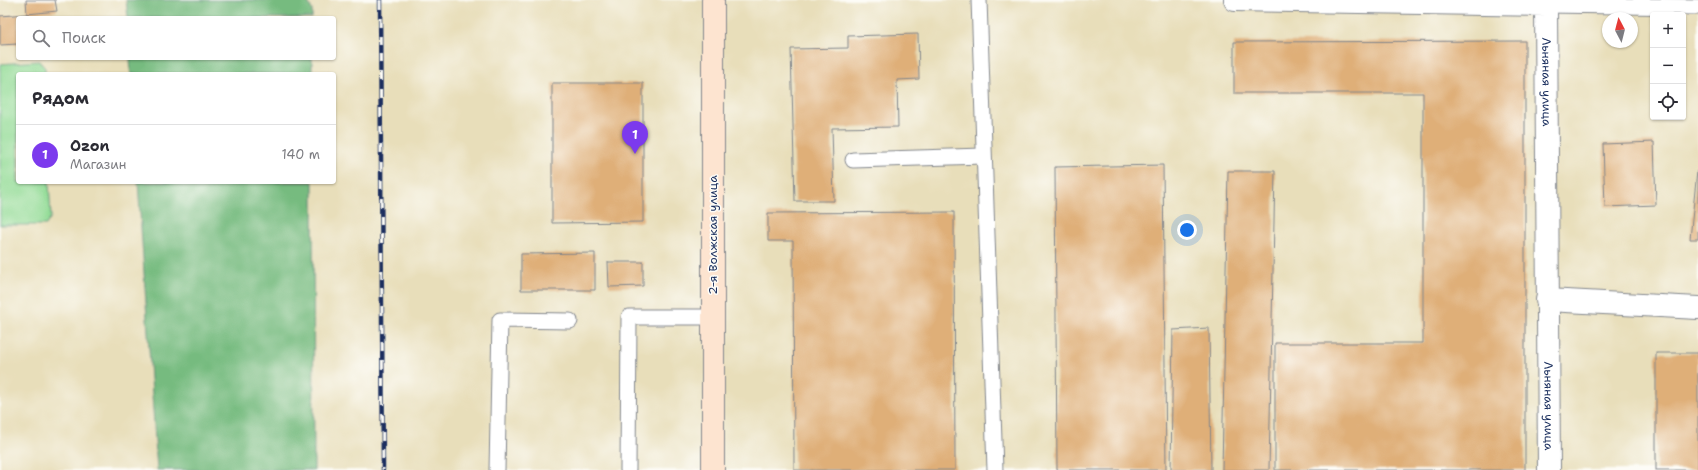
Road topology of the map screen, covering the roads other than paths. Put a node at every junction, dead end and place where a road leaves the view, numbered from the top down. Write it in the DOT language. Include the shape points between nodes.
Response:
graph roads {
  1 [pos="713,0"];
  2 [pos="979,0"];
  3 [pos="1235,0"];
  4 [pos="1546,5"];
  5 [pos="1698,7"];
  6 [pos="983,156"];
  7 [pos="853,160"];
  8 [pos="1548,300"];
  9 [pos="1698,308"];
  10 [pos="712,317"];
  11 [pos="570,321"];
  12 [pos="497,470"];
  13 [pos="628,470"];
  14 [pos="713,470"];
  15 [pos="995,470"];
  16 [pos="1549,470"];
  1 -- 10 [label="street, 2-я Волжская улица"];
  2 -- 6 [label="lane"];
  3 -- 4 [label="street"];
  4 -- 5 [label="lane"];
  4 -- 8 [label="street, Льняная улица"];
  6 -- 7 [label="lane"];
  6 -- 15 [label="lane"];
  8 -- 9 [label="street"];
  8 -- 16 [label="street, Льняная улица"];
  10 -- 13 [label="lane" via="629,317"];
  10 -- 14 [label="street, 2-я Волжская улица"];
  11 -- 12 [label="lane" via="500,320"];
}
